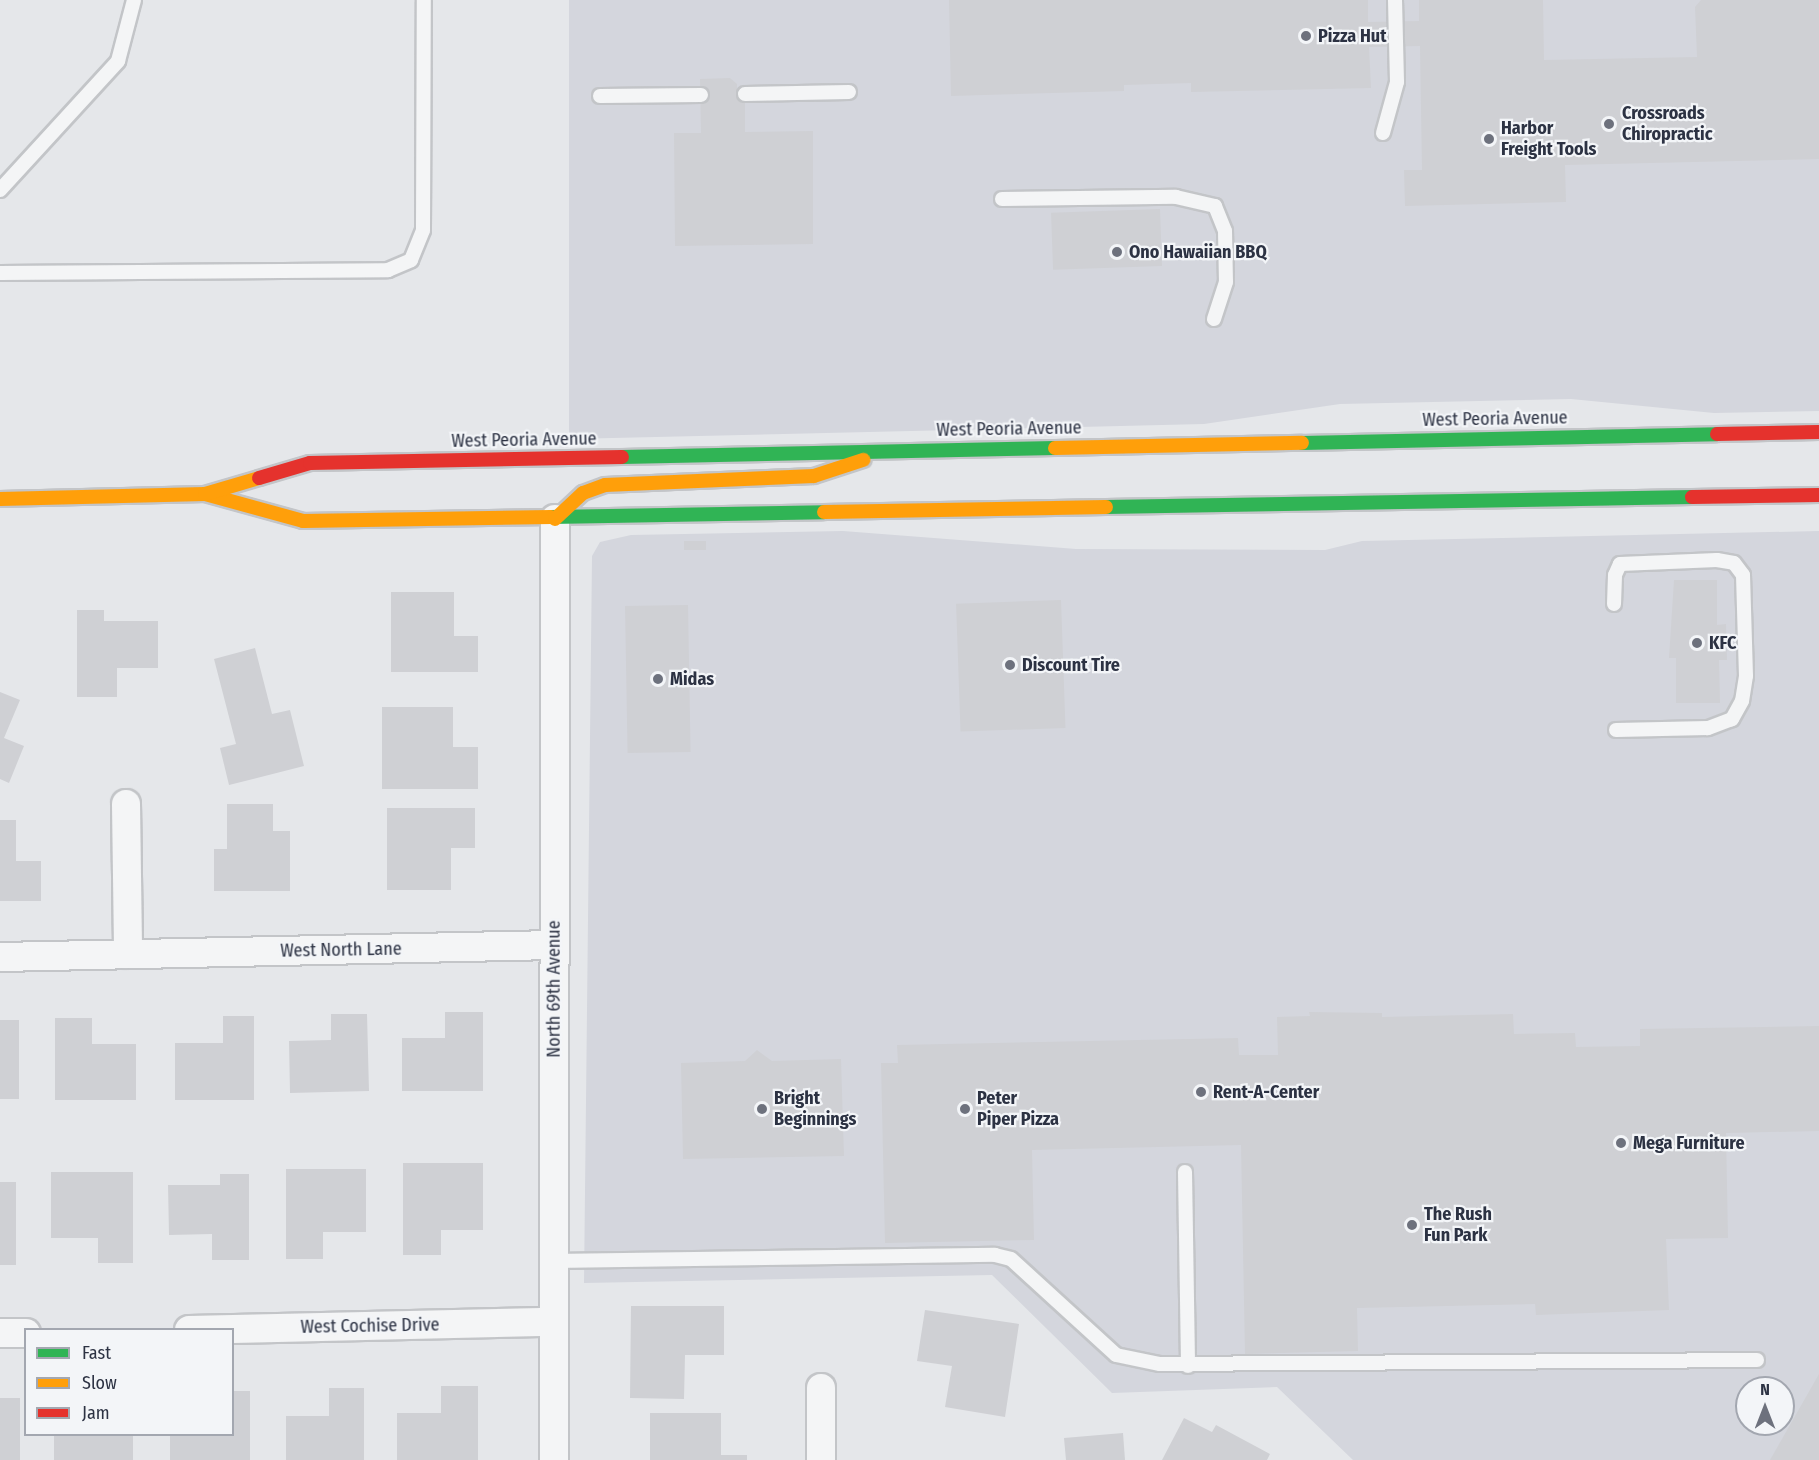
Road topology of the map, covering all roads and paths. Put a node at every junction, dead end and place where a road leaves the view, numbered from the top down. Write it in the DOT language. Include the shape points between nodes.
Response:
graph roads {
  1 [pos="134,0"];
  2 [pos="424,0"];
  3 [pos="1395,0"];
  4 [pos="849,92"];
  5 [pos="745,94"];
  6 [pos="701,95"];
  7 [pos="600,96"];
  8 [pos="1383,133"];
  9 [pos="0,190"];
  10 [pos="1002,199"];
  11 [pos="0,273"];
  12 [pos="1214,319"];
  13 [pos="1819,432"];
  14 [pos="896,449"];
  15 [pos="205,494"];
  16 [pos="1819,495"];
  17 [pos="0,498"];
  18 [pos="555,519"];
  19 [pos="1614,604"];
  20 [pos="1616,730"];
  21 [pos="126,804"];
  22 [pos="554,945"];
  23 [pos="128,954"];
  24 [pos="0,957"];
  25 [pos="1185,1173"];
  26 [pos="553,1261"];
  27 [pos="552,1322"];
  28 [pos="234,1328"];
  29 [pos="0,1333"];
  30 [pos="24,1333"];
  31 [pos="1757,1360"];
  32 [pos="1188,1366"];
  33 [pos="821,1388"];
  34 [pos="554,1460"];
  35 [pos="821,1460"];
  1 -- 9 [label="lane" via="118,61"];
  2 -- 11 [label="lane" via="423,230 411,261 388,270"];
  3 -- 8 [label="lane" via="1397,82"];
  4 -- 5 [label="lane"];
  6 -- 7 [label="lane"];
  10 -- 12 [label="lane" via="1176,197 1215,206 1225,231 1226,282"];
  13 -- 14 [label="main road, West Peoria Avenue"];
  14 -- 15 [label="main road, West Peoria Avenue" via="310,463"];
  14 -- 18 [label="main road" via="814,476 605,485 583,493"];
  15 -- 17 [label="main road, West Peoria Avenue"];
  15 -- 18 [label="main road, West Peoria Avenue" via="303,521"];
  16 -- 18 [label="main road, West Peoria Avenue"];
  18 -- 22 [label="street, North 69th Avenue"];
  19 -- 20 [label="lane" via="1615,575 1620,564 1717,560 1734,563 1743,575 1746,676 1743,701 1732,719 1708,728"];
  21 -- 23 [label="street"];
  22 -- 23 [label="street, West North Lane"];
  22 -- 26 [label="street, North 69th Avenue"];
  23 -- 24 [label="street, West North Lane"];
  25 -- 32 [label="lane"];
  26 -- 27 [label="street, North 69th Avenue"];
  26 -- 32 [label="lane" via="995,1255 1011,1259 1116,1355"];
  27 -- 28 [label="street, West Cochise Drive"];
  27 -- 34 [label="street, North 69th Avenue"];
  29 -- 30 [label="street"];
  31 -- 32 [label="lane"];
  33 -- 35 [label="street"];
}
